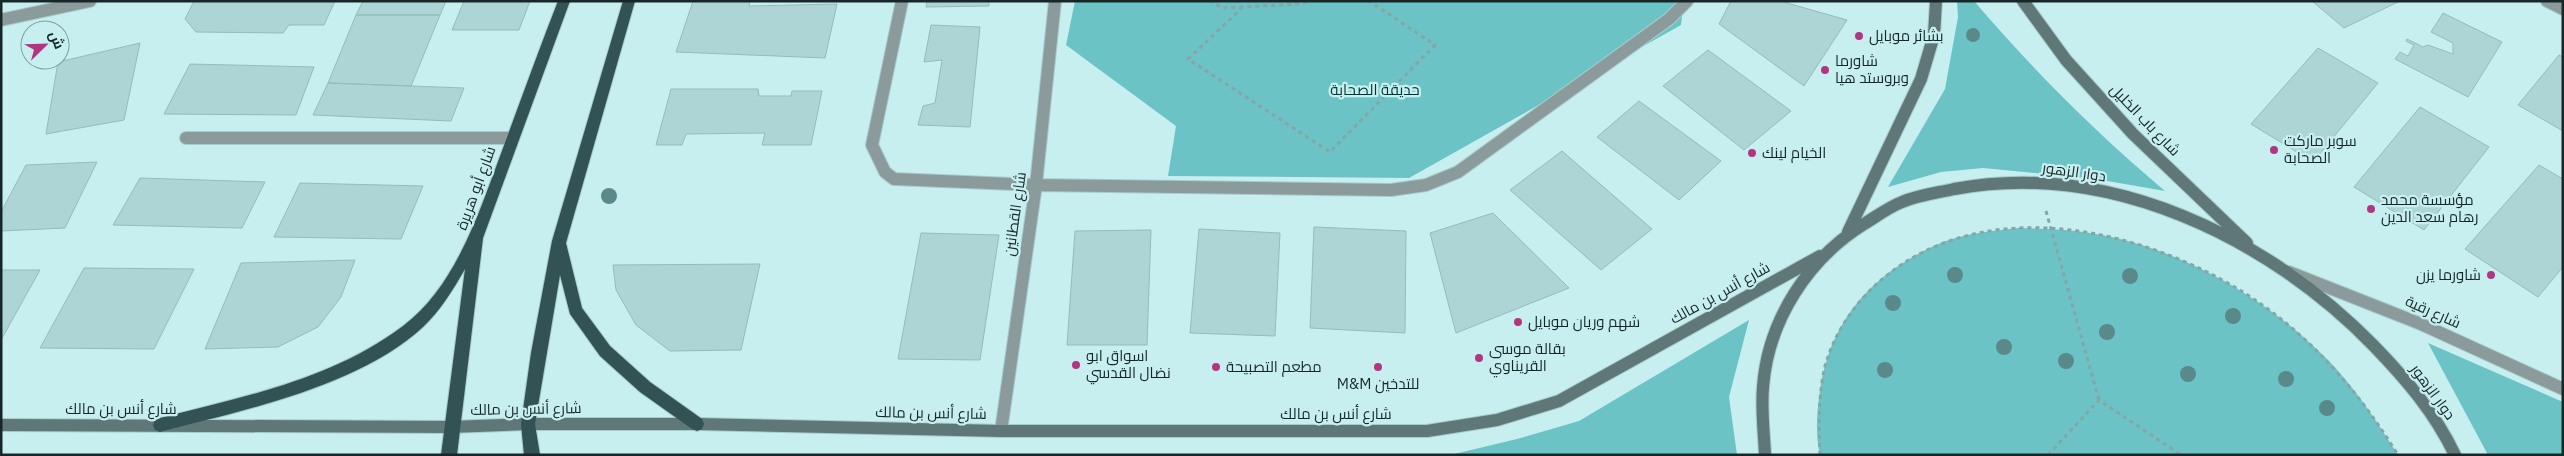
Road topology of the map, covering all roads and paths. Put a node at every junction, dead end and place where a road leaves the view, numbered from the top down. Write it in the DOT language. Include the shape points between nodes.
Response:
graph roads {
  1 [pos="90,1"];
  2 [pos="564,1"];
  3 [pos="629,1"];
  4 [pos="902,1"];
  5 [pos="1055,1"];
  6 [pos="1209,1"];
  7 [pos="1312,1"];
  8 [pos="1369,1"];
  9 [pos="1687,1"];
  10 [pos="1936,1"];
  11 [pos="2024,1"];
  12 [pos="2547,1"];
  13 [pos="1243,7"];
  14 [pos="2563,9"];
  15 [pos="1,20"];
  16 [pos="186,138"];
  17 [pos="513,138"];
  18 [pos="2036,182"];
  19 [pos="1036,185"];
  20 [pos="2052,228"];
  21 [pos="1848,232"];
  22 [pos="476,238"];
  23 [pos="559,241"];
  24 [pos="2256,251"];
  25 [pos="1820,256"];
  26 [pos="2287,271"];
  27 [pos="2563,389"];
  28 [pos="2099,400"];
  29 [pos="528,424"];
  30 [pos="697,424"];
  31 [pos="1,425"];
  32 [pos="160,425"];
  33 [pos="451,427"];
  34 [pos="1001,431"];
  35 [pos="449,455"];
  36 [pos="532,455"];
  37 [pos="1765,455"];
  38 [pos="1820,455"];
  39 [pos="2048,455"];
  40 [pos="2181,455"];
  41 [pos="2398,455"];
  42 [pos="2456,455"];
  1 -- 15 [label="street"];
  2 -- 17 [label="highway, شارع أبو هريرة"];
  3 -- 23 [label="highway"];
  4 -- 19 [label="street" via="872,146 885,172 894,179"];
  5 -- 19 [label="street, شارع القطانين"];
  6 -- 13 [label="path" via="1223,8"];
  7 -- 13 [label="path"];
  8 -- 13 [label="path" via="1435,45 1330,152 1188,59"];
  9 -- 19 [label="street" via="1670,19 1458,172 1420,187 1391,190"];
  10 -- 21 [label="main road" via="1934,35 1921,79"];
  11 -- 24 [label="main road, شارع باب الخليل" via="2066,60 2133,134"];
  12 -- 14 [label="street"];
  16 -- 17 [label="street"];
  17 -- 22 [label="highway, شارع أبو هريرة"];
  18 -- 20 [label="path"];
  18 -- 21 [label="main road, دوار الزهور" via="1966,185 1903,202"];
  18 -- 24 [label="main road, دوار الزهور" via="2108,192 2183,216"];
  19 -- 34 [label="street, شارع القطانين"];
  20 -- 28 [label="path"];
  20 -- 38 [label="path" via="1985,231 1936,244 1881,276 1857,301 1838,330 1823,370 1817,411"];
  20 -- 41 [label="path" via="2107,236 2155,250 2243,293 2273,313 2325,358 2370,411"];
  21 -- 25 [label="main road, دوار الزهور"];
  22 -- 32 [label="highway" via="441,296 409,330 370,354 300,387"];
  22 -- 33 [label="highway, شارع أبو هريرة"];
  23 -- 29 [label="highway"];
  23 -- 30 [label="highway" via="574,310 605,351 645,387"];
  24 -- 26 [label="main road, دوار الزهور"];
  25 -- 34 [label="main road, شارع أنس بن مالك" via="1559,401 1497,420 1427,430"];
  25 -- 37 [label="main road, دوار الزهور" via="1783,311 1764,378"];
  26 -- 27 [label="street, شارع رقية" via="2421,324"];
  26 -- 42 [label="main road, دوار الزهور" via="2350,321 2406,379"];
  28 -- 39 [label="path"];
  28 -- 40 [label="path"];
  29 -- 30 [label="main road, شارع أنس بن مالك"];
  29 -- 33 [label="main road, شارع أنس بن مالك"];
  29 -- 36 [label="highway"];
  30 -- 34 [label="main road, شارع أنس بن مالك"];
  31 -- 32 [label="main road, شارع أنس بن مالك"];
  32 -- 33 [label="main road, شارع أنس بن مالك"];
  33 -- 35 [label="highway, شارع أبو هريرة"];
}
